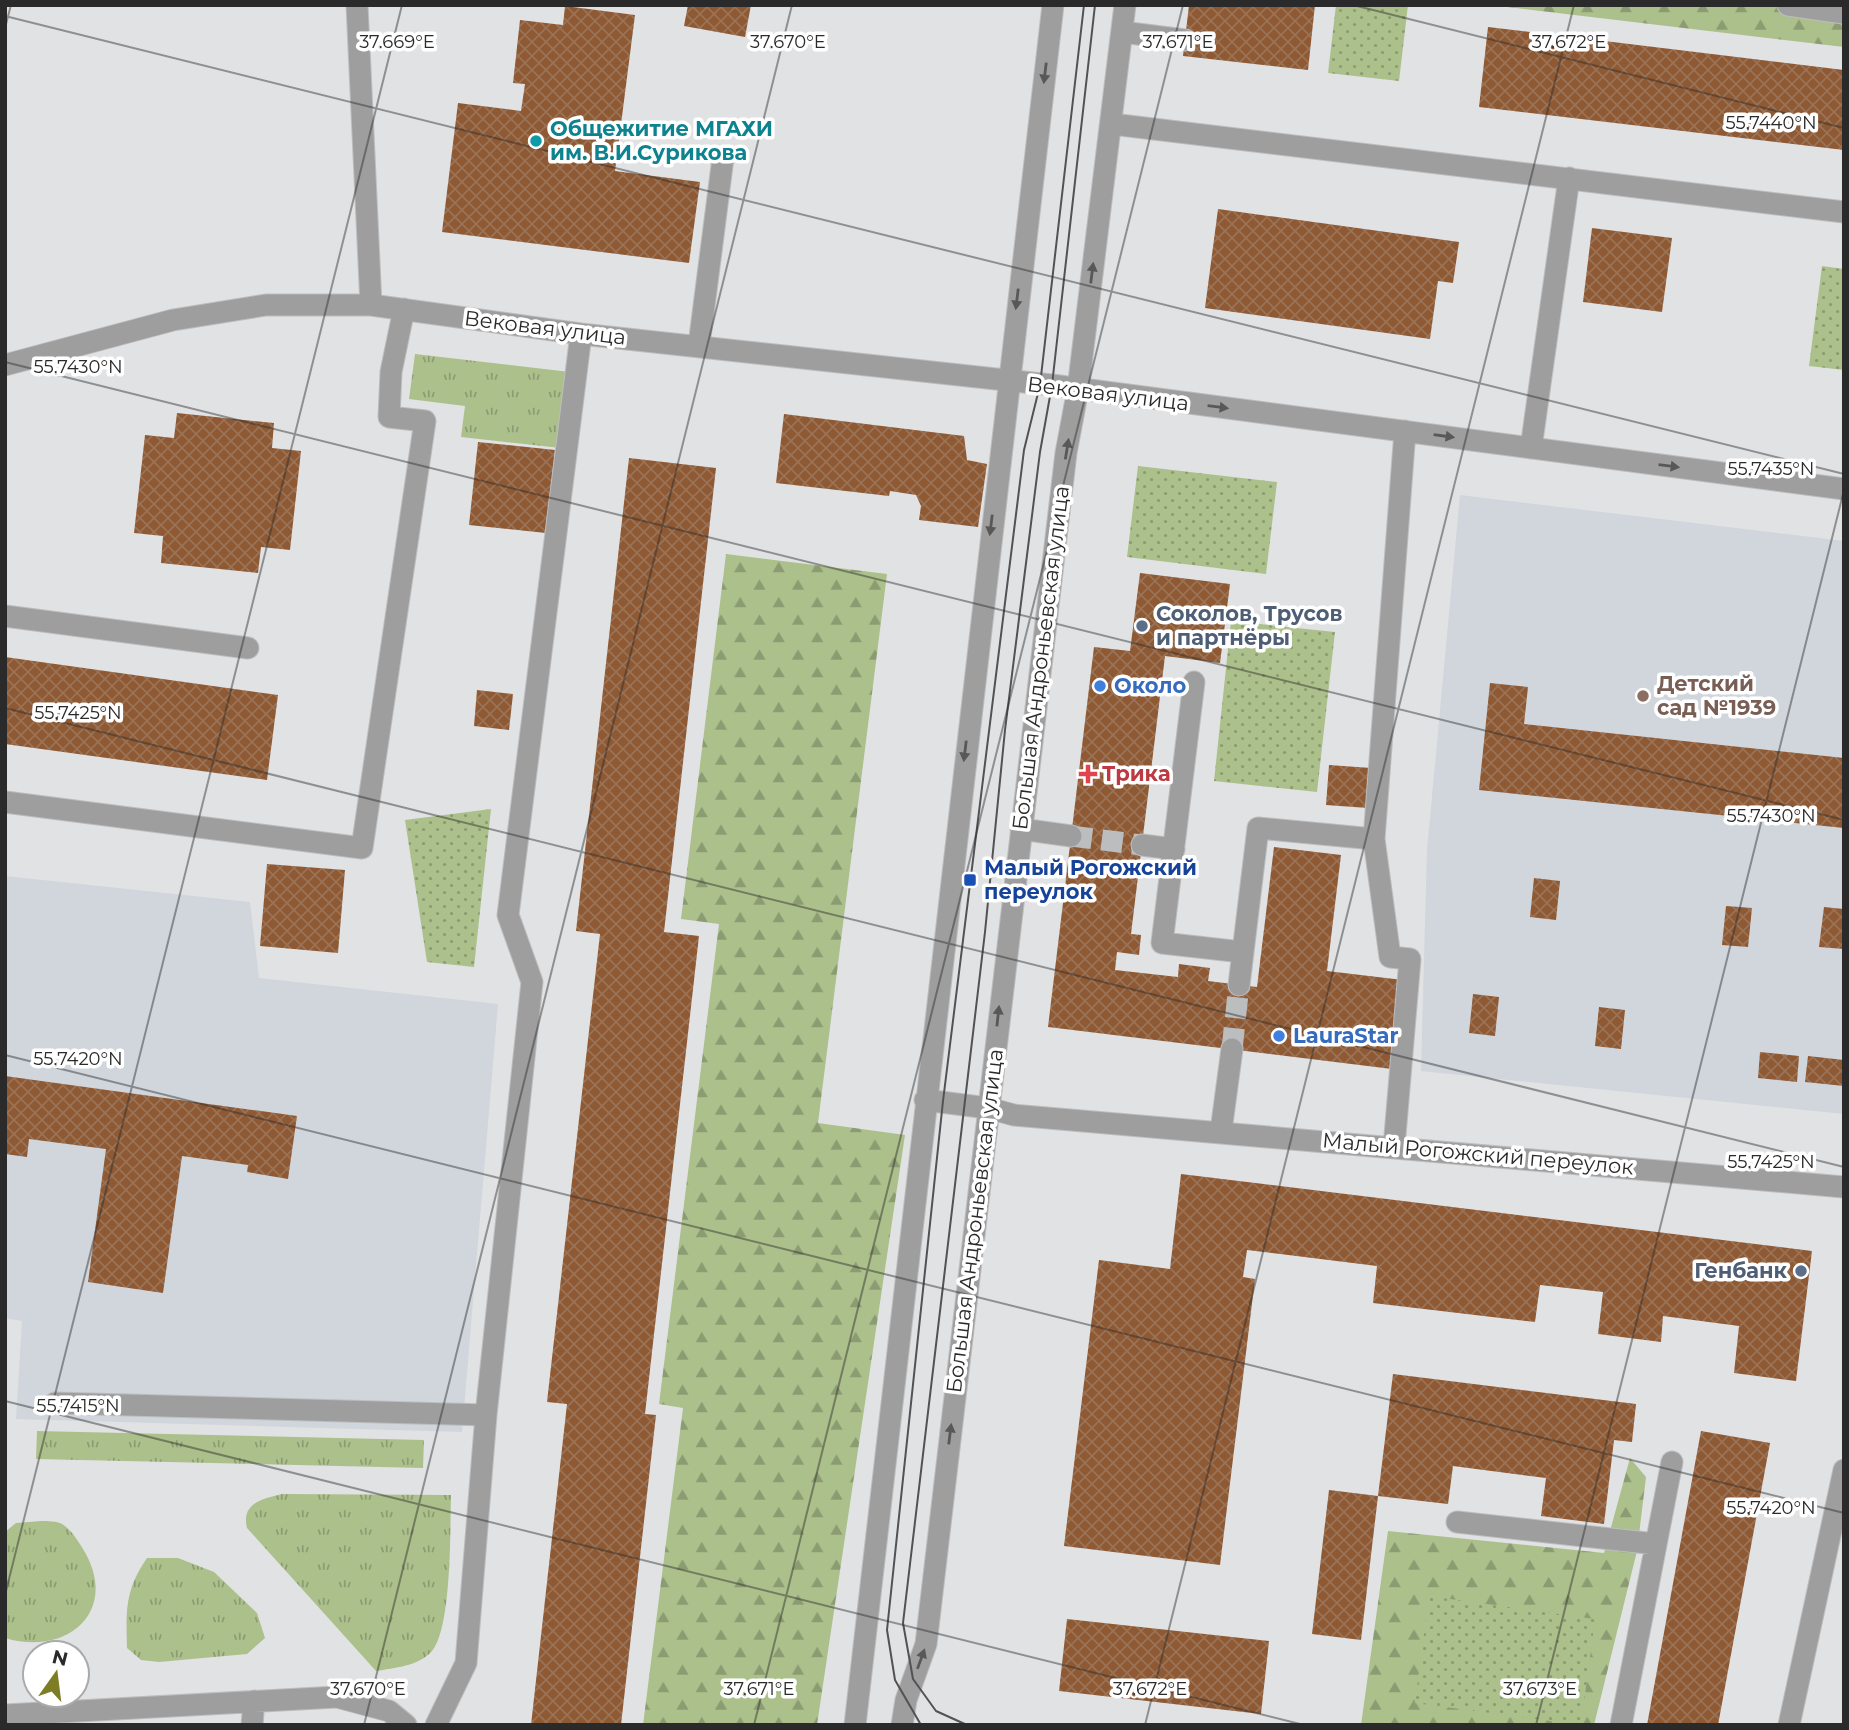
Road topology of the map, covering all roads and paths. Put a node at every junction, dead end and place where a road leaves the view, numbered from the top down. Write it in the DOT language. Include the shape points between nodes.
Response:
graph roads {
  1 [pos="357,5"];
  2 [pos="1053,5"];
  3 [pos="1125,5"];
  4 [pos="1788,5"];
  5 [pos="1844,13"];
  6 [pos="1122,32"];
  7 [pos="1185,40"];
  8 [pos="1112,124"];
  9 [pos="723,158"];
  10 [pos="1569,178"];
  11 [pos="1844,212"];
  12 [pos="372,305"];
  13 [pos="404,309"];
  14 [pos="581,334"];
  15 [pos="699,345"];
  16 [pos="5,365"];
  17 [pos="1007,381"];
  18 [pos="1078,389"];
  19 [pos="1405,431"];
  20 [pos="1531,448"];
  21 [pos="1844,489"];
  22 [pos="5,616"];
  23 [pos="248,648"];
  24 [pos="1194,682"];
  25 [pos="5,802"];
  26 [pos="1021,829"];
  27 [pos="1071,836"];
  28 [pos="1374,839"];
  29 [pos="1142,845"];
  30 [pos="1174,849"];
  31 [pos="1242,951"];
  32 [pos="1239,985"];
  33 [pos="1232,1049"];
  34 [pos="925,1100"];
  35 [pos="988,1108"];
  36 [pos="1221,1131"];
  37 [pos="1394,1147"];
  38 [pos="1844,1187"];
  39 [pos="55,1404"];
  40 [pos="486,1415"];
  41 [pos="1672,1462"];
  42 [pos="1844,1470"];
  43 [pos="1457,1522"];
  44 [pos="1656,1544"];
  45 [pos="254,1701"];
  46 [pos="5,1714"];
  47 [pos="30,1719"];
  48 [pos="251,1725"];
  49 [pos="406,1725"];
  50 [pos="436,1725"];
  51 [pos="855,1725"];
  52 [pos="902,1725"];
  53 [pos="1621,1725"];
  54 [pos="1789,1725"];
  1 -- 12 [label="street"];
  2 -- 17 [label="street, one-way"];
  3 -- 6 [label="street, Большая Андроньевская улица"];
  4 -- 5 [label="street"];
  6 -- 7 [label="street"];
  6 -- 8 [label="street, Большая Андроньевская улица"];
  8 -- 10 [label="street"];
  18 -- 8 [label="street, Большая Андроньевская улица, one-way"];
  9 -- 15 [label="street"];
  10 -- 11 [label="street"];
  10 -- 20 [label="street"];
  12 -- 13 [label="street, Вековая улица"];
  12 -- 16 [label="street, Вековая улица" via="266,305 186,318"];
  13 -- 14 [label="street, Вековая улица"];
  13 -- 25 [label="street" via="391,372 388,417 425,421 362,848"];
  14 -- 15 [label="street, Вековая улица"];
  14 -- 40 [label="street" via="508,915 532,982"];
  15 -- 17 [label="street, Вековая улица"];
  17 -- 18 [label="street, Вековая улица"];
  17 -- 34 [label="street, one-way"];
  18 -- 19 [label="street, Вековая улица, one-way"];
  26 -- 18 [label="street, Большая Андроньевская улица, one-way" via="1066,453"];
  19 -- 20 [label="street, Вековая улица, one-way"];
  19 -- 28 [label="street"];
  20 -- 21 [label="street, Вековая улица, one-way"];
  22 -- 23 [label="street"];
  24 -- 30 [label="street"];
  26 -- 27 [label="street"];
  35 -- 26 [label="street, Большая Андроньевская улица, one-way"];
  28 -- 31 [label="street" via="1258,828"];
  28 -- 37 [label="street" via="1390,957 1410,960"];
  29 -- 30 [label="street"];
  30 -- 31 [label="street" via="1162,943"];
  31 -- 32 [label="street"];
  33 -- 36 [label="street"];
  34 -- 35 [label="street, Малый Рогожский переулок"];
  34 -- 51 [label="street"];
  35 -- 36 [label="street, Малый Рогожский переулок" via="1014,1115"];
  52 -- 35 [label="street, Большая Андроньевская улица, one-way" via="926,1644"];
  36 -- 37 [label="street, Малый Рогожский переулок"];
  37 -- 38 [label="street, Малый Рогожский переулок"];
  39 -- 40 [label="street"];
  40 -- 50 [label="street" via="466,1663"];
  41 -- 44 [label="street"];
  42 -- 54 [label="street"];
  43 -- 44 [label="street"];
  44 -- 53 [label="street"];
  45 -- 47 [label="street"];
  45 -- 48 [label="street"];
  45 -- 49 [label="street" via="337,1697 389,1711"];
  46 -- 47 [label="street"];
}
